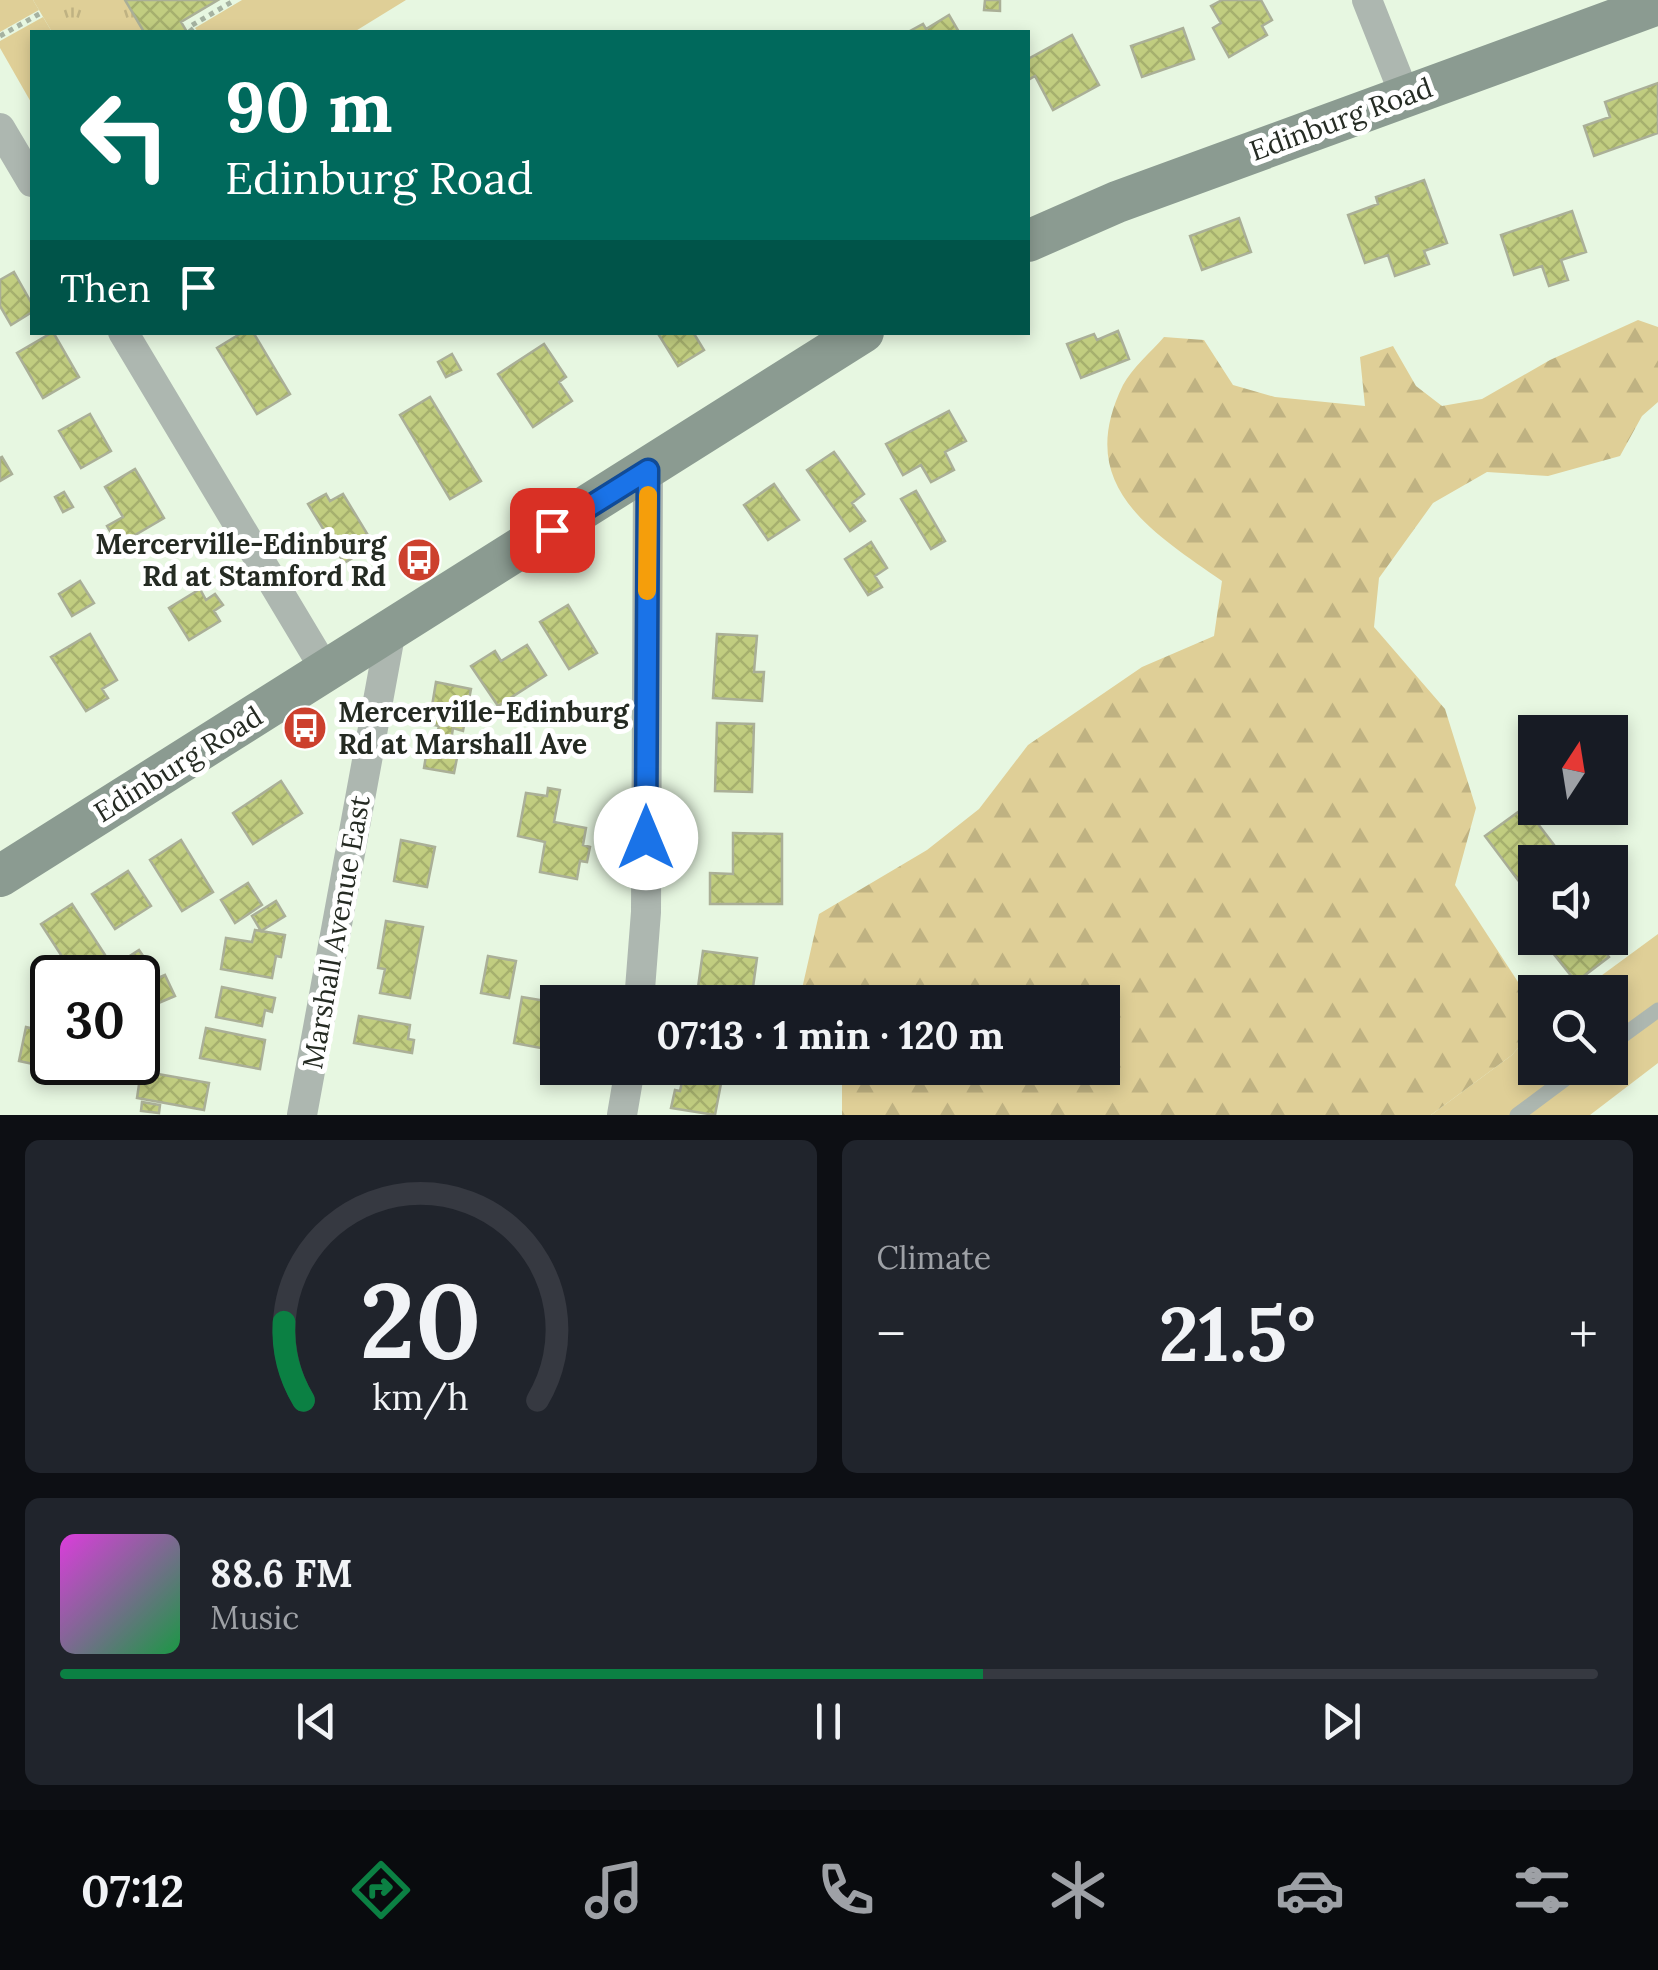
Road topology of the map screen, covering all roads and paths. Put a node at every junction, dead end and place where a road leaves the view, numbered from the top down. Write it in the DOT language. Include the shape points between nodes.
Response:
graph roads {
  1 [pos="234,0"];
  2 [pos="1368,0"];
  3 [pos="1658,4"];
  4 [pos="41,13"];
  5 [pos="185,19"];
  6 [pos="191,30"];
  7 [pos="0,36"];
  8 [pos="1405,96"];
  9 [pos="0,128"];
  10 [pos="30,179"];
  11 [pos="1030,240"];
  12 [pos="125,335"];
  13 [pos="858,335"];
  14 [pos="648,470"];
  15 [pos="391,630"];
  16 [pos="326,671"];
  17 [pos="0,876"];
  18 [pos="640,985"];
  19 [pos="1658,1010"];
  20 [pos="1628,1032"];
  21 [pos="627,1085"];
  22 [pos="1557,1085"];
  23 [pos="302,1115"];
  24 [pos="622,1115"];
  25 [pos="1517,1115"];
  1 -- 6 [label="path"];
  2 -- 8 [label="street"];
  3 -- 8 [label="main road, Edinburg Road"];
  4 -- 7 [label="path"];
  5 -- 6 [label="path"];
  8 -- 11 [label="main road, Edinburg Road"];
  9 -- 10 [label="street"];
  12 -- 16 [label="street"];
  13 -- 14 [label="main road, Edinburg Road"];
  14 -- 15 [label="main road, Edinburg Road"];
  14 -- 18 [label="street"];
  15 -- 16 [label="main road, Edinburg Road"];
  15 -- 23 [label="street, Marshall Avenue East"];
  16 -- 17 [label="main road, Edinburg Road"];
  19 -- 20 [label="lane"];
  21 -- 24 [label="street"];
  22 -- 25 [label="lane"];
}
